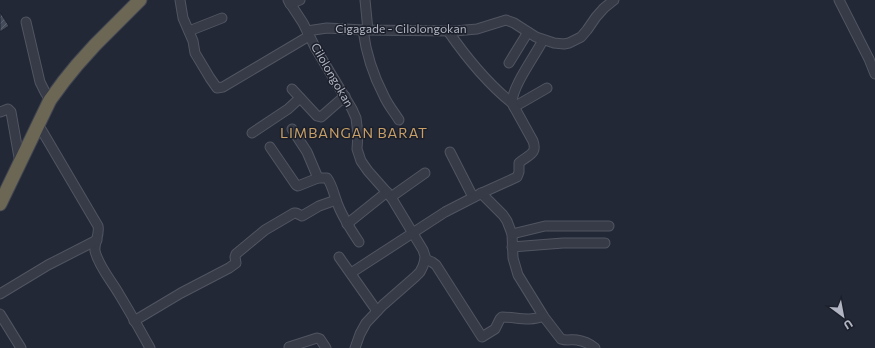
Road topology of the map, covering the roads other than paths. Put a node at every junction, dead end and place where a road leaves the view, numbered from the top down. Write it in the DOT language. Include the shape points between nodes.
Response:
graph roads {
  1 [pos="140,0"];
  2 [pos="180,0"];
  3 [pos="300,0"];
  4 [pos="365,0"];
  5 [pos="614,0"];
  6 [pos="839,0"];
  7 [pos="289,2"];
  8 [pos="222,18"];
  9 [pos="26,22"];
  10 [pos="365,30"];
  11 [pos="188,31"];
  12 [pos="448,31"];
  13 [pos="528,32"];
  14 [pos="308,33"];
  15 [pos="543,40"];
  16 [pos="510,63"];
  17 [pos="875,74"];
  18 [pos="547,88"];
  19 [pos="292,89"];
  20 [pos="345,96"];
  21 [pos="300,98"];
  22 [pos="50,100"];
  23 [pos="513,105"];
  24 [pos="0,112"];
  25 [pos="399,120"];
  26 [pos="38,124"];
  27 [pos="292,129"];
  28 [pos="252,133"];
  29 [pos="270,148"];
  30 [pos="450,152"];
  31 [pos="20,164"];
  32 [pos="425,173"];
  33 [pos="318,178"];
  34 [pos="389,194"];
  35 [pos="477,195"];
  36 [pos="336,200"];
  37 [pos="0,204"];
  38 [pos="347,224"];
  39 [pos="609,226"];
  40 [pos="413,232"];
  41 [pos="512,234"];
  42 [pos="97,240"];
  43 [pos="359,242"];
  44 [pos="605,243"];
  45 [pos="512,247"];
  46 [pos="339,257"];
  47 [pos="425,259"];
  48 [pos="351,274"];
  49 [pos="0,294"];
  50 [pos="377,311"];
  51 [pos="0,314"];
  52 [pos="544,316"];
  53 [pos="134,321"];
  54 [pos="289,347"];
  55 [pos="21,348"];
  56 [pos="150,348"];
  57 [pos="326,348"];
  58 [pos="355,348"];
  59 [pos="595,348"];
  1 -- 22 [label="highway" via="95,45"];
  2 -- 11 [label="street"];
  3 -- 7 [label="street"];
  4 -- 10 [label="street"];
  5 -- 15 [label="street, Cigagade - Cilolongokan" via="575,41 564,44"];
  6 -- 17 [label="street"];
  7 -- 14 [label="street, Cilolongokan"];
  8 -- 11 [label="street"];
  9 -- 22 [label="street" via="40,82"];
  10 -- 12 [label="street, Cigagade - Cilolongokan"];
  10 -- 14 [label="street, Cigagade - Cilolongokan" via="327,28"];
  10 -- 25 [label="street" via="365,46 374,74 384,97"];
  11 -- 14 [label="street" via="195,53 217,88"];
  12 -- 13 [label="street, Cigagade - Cilolongokan" via="477,29 506,20"];
  12 -- 23 [label="street" via="477,69"];
  13 -- 15 [label="street, Cigagade - Cilolongokan"];
  13 -- 16 [label="street"];
  14 -- 20 [label="street, Cilolongokan"];
  15 -- 23 [label="street" via="519,82 512,98"];
  18 -- 23 [label="street"];
  19 -- 21 [label="street"];
  20 -- 21 [label="street" via="321,117"];
  20 -- 34 [label="street, Cilolongokan" via="356,118 357,149 361,161"];
  21 -- 28 [label="street"];
  22 -- 26 [label="highway"];
  23 -- 35 [label="street" via="533,141 534,151 519,163 515,179"];
  24 -- 31 [label="street" via="8,109 11,112"];
  26 -- 31 [label="highway"];
  26 -- 42 [label="street" via="98,226"];
  27 -- 33 [label="street" via="307,152"];
  29 -- 33 [label="street" via="296,186"];
  30 -- 35 [label="street"];
  31 -- 37 [label="highway"];
  32 -- 34 [label="street"];
  33 -- 36 [label="street" via="327,178"];
  34 -- 38 [label="street"];
  34 -- 40 [label="street, Cilolongokan"];
  35 -- 40 [label="street" via="440,210"];
  35 -- 41 [label="street" via="503,215"];
  36 -- 38 [label="street"];
  36 -- 53 [label="street" via="302,216 294,213 268,228 236,254 236,263 229,268"];
  38 -- 43 [label="street"];
  39 -- 41 [label="street" via="549,226"];
  40 -- 47 [label="street, Cilolongokan"];
  40 -- 48 [label="street"];
  41 -- 45 [label="street"];
  42 -- 49 [label="street"];
  42 -- 53 [label="street" via="95,247 101,264"];
  44 -- 45 [label="street"];
  45 -- 52 [label="street" via="518,275"];
  46 -- 48 [label="street"];
  47 -- 50 [label="street" via="415,277"];
  47 -- 52 [label="street" via="436,265 482,337 494,330 502,317 535,319"];
  48 -- 50 [label="street"];
  50 -- 58 [label="street" via="363,329"];
  51 -- 55 [label="street"];
  52 -- 59 [label="street" via="561,339 582,341"];
  53 -- 56 [label="street"];
  54 -- 57 [label="street" via="317,338"];
}
